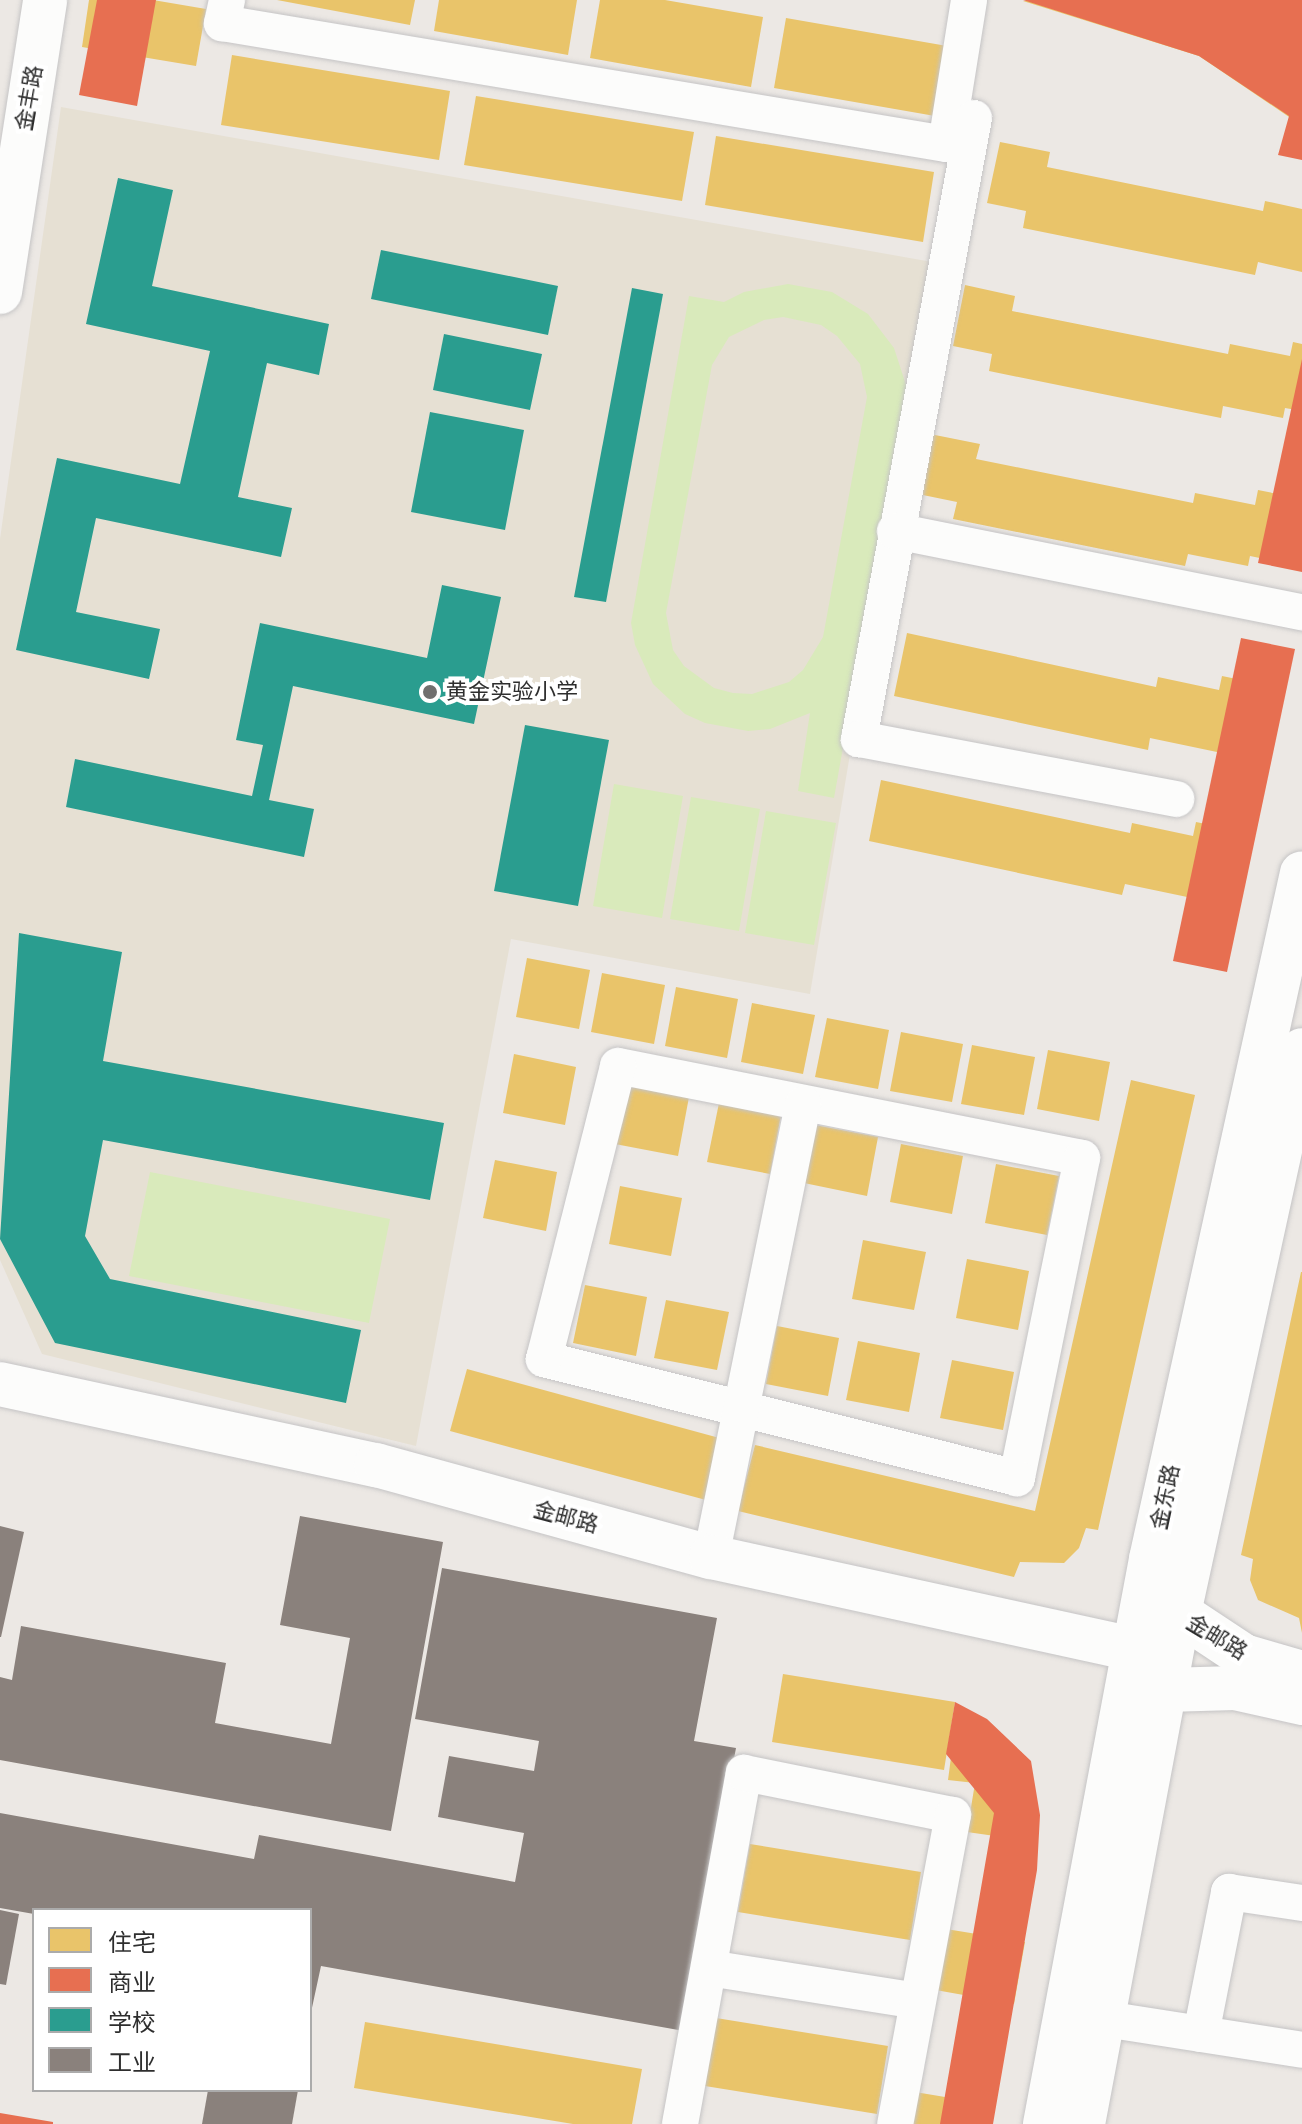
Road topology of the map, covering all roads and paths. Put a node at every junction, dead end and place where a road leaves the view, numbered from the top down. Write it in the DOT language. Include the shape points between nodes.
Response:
graph roads {
  1 [pos="45,0"];
  2 [pos="227,0"];
  3 [pos="969,0"];
  4 [pos="974,118"];
  5 [pos="0,292"];
  6 [pos="895,531"];
  7 [pos="1302,612"];
  8 [pos="1176,799"];
  9 [pos="1302,873"];
  10 [pos="1302,1050"];
  11 [pos="803,1104"];
  12 [pos="0,1384"];
  13 [pos="742,1410"];
  14 [pos="711,1557"];
  15 [pos="1179,1613"];
  16 [pos="1133,1649"];
  17 [pos="1302,1673"];
  18 [pos="1166,1690"];
  19 [pos="1302,1703"];
  20 [pos="1302,1903"];
  21 [pos="709,1968"];
  22 [pos="917,2001"];
  23 [pos="1105,2019"];
  24 [pos="1201,2034"];
  25 [pos="1302,2050"];
  26 [pos="680,2124"];
  27 [pos="895,2124"];
  28 [pos="1045,2124"];
  29 [pos="1083,2124"];
  1 -- 5 [label="street, 金丰路"];
  2 -- 3 [label="street" via="222,23 946,144"];
  4 -- 6 [label="street"];
  6 -- 7 [label="street"];
  6 -- 8 [label="street" via="859,739"];
  9 -- 16 [label="street, 金东路"];
  10 -- 15 [label="street, 金东路"];
  11 -- 13 [label="street"];
  11 -- 13 [label="street" via="618,1066 544,1359"];
  11 -- 13 [label="street" via="1082,1158 1017,1478"];
  12 -- 14 [label="street, 金邮路" via="376,1465"];
  13 -- 14 [label="street"];
  14 -- 16 [label="street, 金邮路"];
  15 -- 17 [label="street, 金邮路" via="1244,1656"];
  15 -- 18 [label="street, 金东路"];
  16 -- 28 [label="street, 金东路"];
  18 -- 19 [label="street, 金邮路" via="1235,1688"];
  18 -- 23 [label="street, 金东路"];
  20 -- 24 [label="street" via="1229,1892"];
  21 -- 22 [label="street"];
  21 -- 22 [label="street" via="744,1773 953,1815"];
  21 -- 26 [label="street"];
  22 -- 27 [label="street"];
  23 -- 24 [label="street"];
  23 -- 29 [label="street, 金东路"];
  24 -- 25 [label="street"];
}
